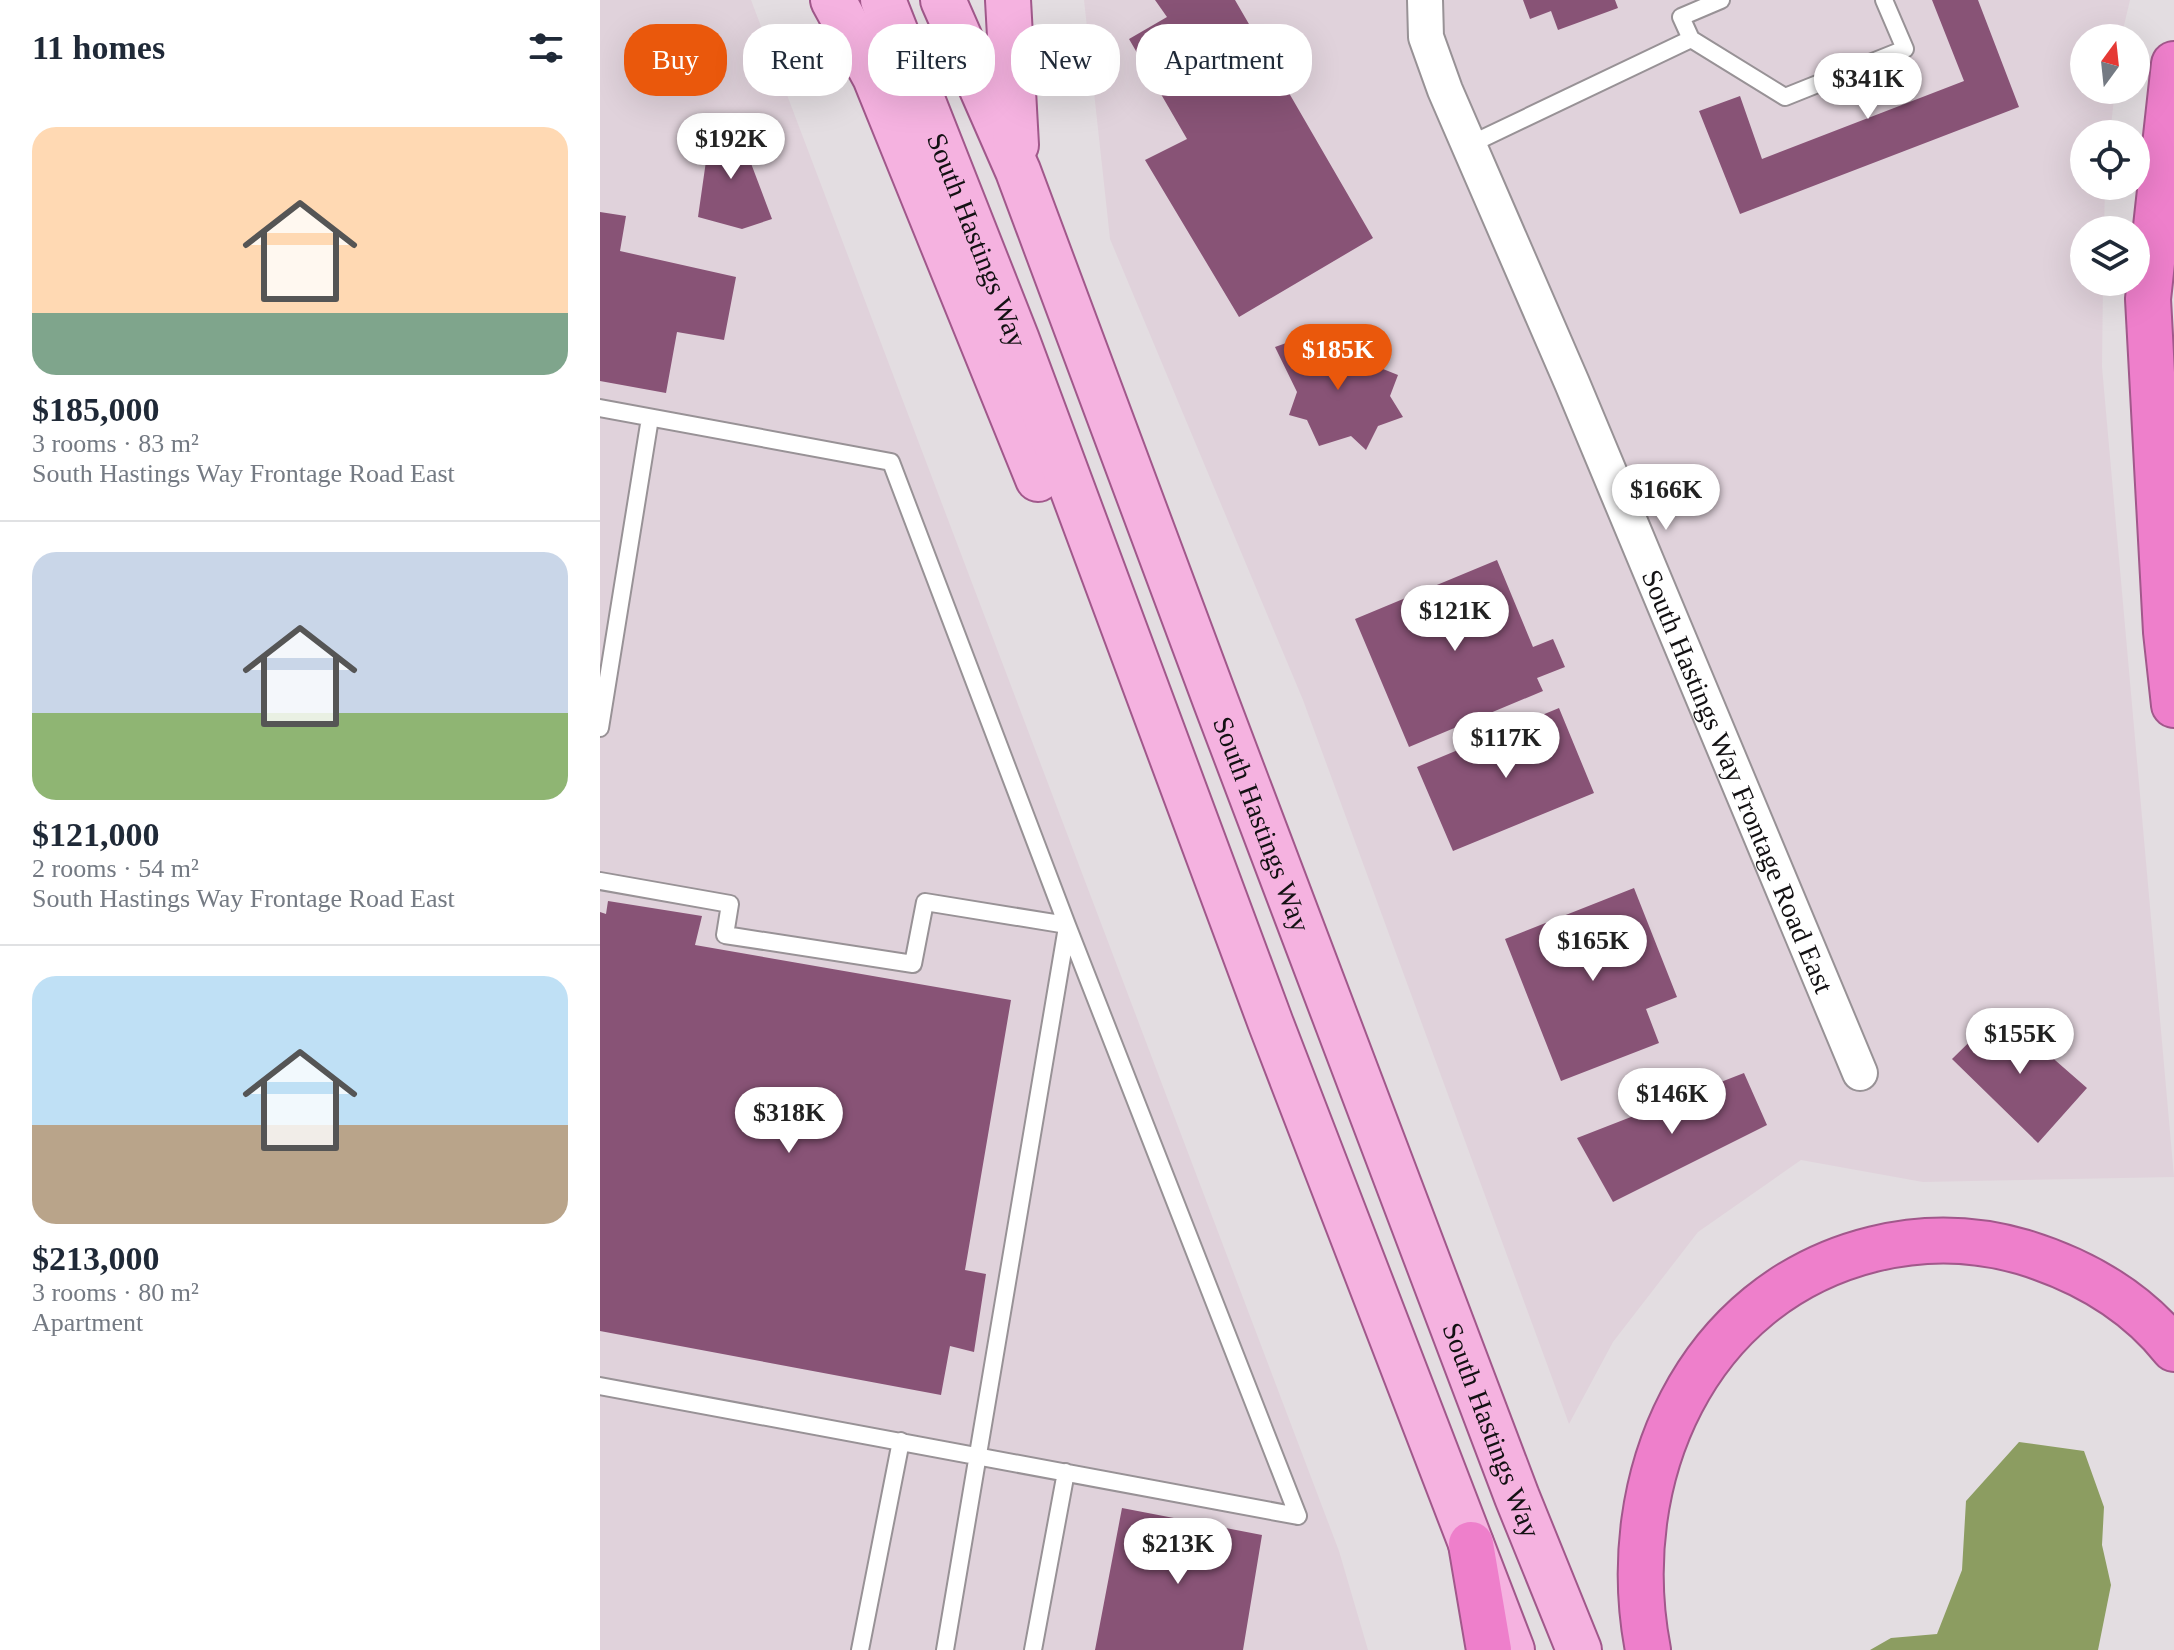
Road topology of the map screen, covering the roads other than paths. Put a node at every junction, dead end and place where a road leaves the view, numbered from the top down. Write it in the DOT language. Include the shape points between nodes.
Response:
graph roads {
  1 [pos="833,0"];
  2 [pos="883,0"];
  3 [pos="943,0"];
  4 [pos="1008,0"];
  5 [pos="1425,0"];
  6 [pos="1721,0"];
  7 [pos="1884,0"];
  8 [pos="1691,39"];
  9 [pos="2174,64"];
  10 [pos="1471,144"];
  11 [pos="1018,171"];
  12 [pos="600,408"];
  13 [pos="650,418"];
  14 [pos="2170,632"];
  15 [pos="1142,675"];
  16 [pos="2174,705"];
  17 [pos="600,728"];
  18 [pos="600,881"];
  19 [pos="1067,925"];
  20 [pos="1860,1073"];
  21 [pos="2174,1349"];
  22 [pos="600,1386"];
  23 [pos="901,1441"];
  24 [pos="979,1456"];
  25 [pos="1066,1472"];
  26 [pos="1471,1544"];
  27 [pos="860,1650"];
  28 [pos="945,1650"];
  29 [pos="1033,1650"];
  30 [pos="1489,1650"];
  31 [pos="1512,1650"];
  32 [pos="1579,1650"];
  33 [pos="1648,1650"];
  1 -- 15 [label="main road" via="875,77 1075,568"];
  2 -- 15 [label="main road, South Hastings Way"];
  3 -- 11 [label="main road, South Hastings Way"];
  4 -- 11 [label="main road"];
  5 -- 10 [label="street, South Hastings Way Frontage Road East" via="1432,58"];
  6 -- 8 [label="lane" via="1681,17"];
  7 -- 8 [label="lane" via="1905,49 1785,97"];
  8 -- 10 [label="lane"];
  9 -- 14 [label="highway" via="2148,299"];
  10 -- 20 [label="street, South Hastings Way Frontage Road East"];
  11 -- 32 [label="main road, South Hastings Way"];
  12 -- 13 [label="lane"];
  13 -- 17 [label="lane"];
  13 -- 19 [label="lane" via="891,462"];
  14 -- 16 [label="highway"];
  15 -- 26 [label="main road, South Hastings Way"];
  18 -- 19 [label="lane" via="730,904 725,935 913,964 925,902"];
  19 -- 24 [label="lane"];
  19 -- 25 [label="lane" via="1298,1516"];
  21 -- 33 [label="highway" via="2130,1306 2090,1278 1994,1245 1894,1245 1797,1278 1762,1302 1720,1343 1696,1375 1670,1428 1651,1486 1641,1546"];
  22 -- 23 [label="lane"];
  23 -- 24 [label="lane"];
  23 -- 27 [label="lane"];
  24 -- 25 [label="lane"];
  24 -- 28 [label="lane"];
  25 -- 29 [label="lane"];
  26 -- 30 [label="highway"];
  26 -- 31 [label="main road, South Hastings Way"];
}
